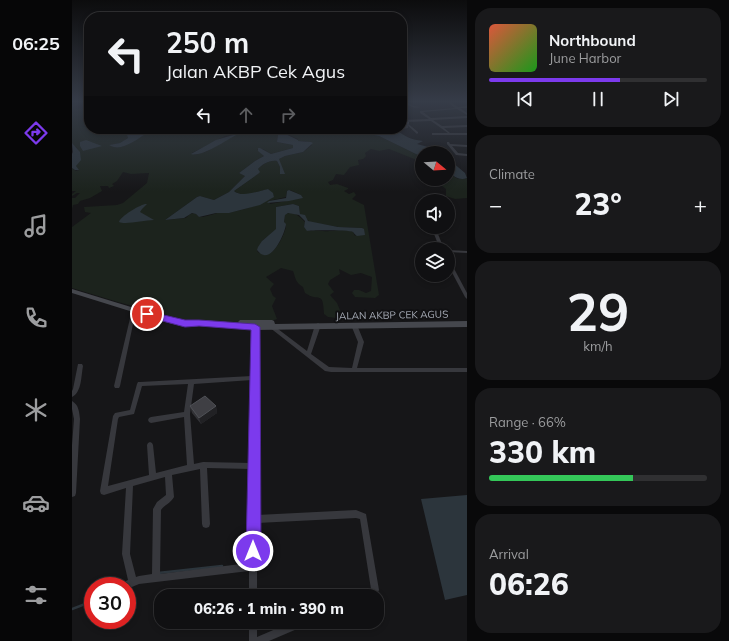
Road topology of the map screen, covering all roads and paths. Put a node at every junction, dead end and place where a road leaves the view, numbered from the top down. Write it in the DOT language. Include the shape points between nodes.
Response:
graph roads {
  1 [pos="415,131"];
  2 [pos="446,131"];
  3 [pos="417,133"];
  4 [pos="449,133"];
  5 [pos="433,134"];
  6 [pos="467,134"];
  7 [pos="467,146"];
  8 [pos="467,155"];
  9 [pos="455,251"];
  10 [pos="467,252"];
  11 [pos="455,275"];
  12 [pos="72,291"];
  13 [pos="467,298"];
  14 [pos="134,310"];
  15 [pos="199,323"];
  16 [pos="467,324"];
  17 [pos="318,325"];
  18 [pos="354,325"];
  19 [pos="255,327"];
  20 [pos="272,327"];
  21 [pos="308,355"];
  22 [pos="80,366"];
  23 [pos="354,370"];
  24 [pos="467,370"];
  25 [pos="255,378"];
  26 [pos="191,381"];
  27 [pos="117,386"];
  28 [pos="72,395"];
  29 [pos="72,404"];
  30 [pos="187,414"];
  31 [pos="151,420"];
  32 [pos="150,445"];
  33 [pos="74,449"];
  34 [pos="203,465"];
  35 [pos="255,466"];
  36 [pos="191,468"];
  37 [pos="168,473"];
  38 [pos="152,477"];
  39 [pos="130,484"];
  40 [pos="72,493"];
  41 [pos="254,519"];
  42 [pos="206,524"];
  43 [pos="253,567"];
  44 [pos="132,577"];
  45 [pos="156,578"];
  46 [pos="136,581"];
  47 [pos="253,589"];
  48 [pos="375,589"];
  49 [pos="253,629"];
  50 [pos="287,629"];
  51 [pos="253,641"];
  52 [pos="258,641"];
  1 -- 3 [label="street"];
  2 -- 4 [label="street"];
  4 -- 5 [label="street"];
  4 -- 6 [label="street"];
  7 -- 8 [label="street" via="449,144 457,154"];
  9 -- 10 [label="street"];
  11 -- 13 [label="street"];
  12 -- 14 [label="main road, JALAN AKBP CEK AGUS"];
  14 -- 15 [label="main road, JALAN AKBP CEK AGUS" via="185,324"];
  14 -- 27 [label="street"];
  15 -- 17 [label="main road, JALAN AKBP CEK AGUS"];
  15 -- 19 [label="main road, JALAN AKBP CEK AGUS"];
  16 -- 18 [label="main road, JALAN AKBP CEK AGUS"];
  17 -- 18 [label="main road, JALAN AKBP CEK AGUS"];
  17 -- 20 [label="main road, JALAN AKBP CEK AGUS"];
  17 -- 21 [label="street"];
  18 -- 23 [label="street" via="360,342"];
  19 -- 20 [label="main road, JALAN AKBP CEK AGUS"];
  19 -- 25 [label="street"];
  20 -- 21 [label="street"];
  21 -- 23 [label="street" via="327,369"];
  22 -- 28 [label="street" via="76,390"];
  23 -- 24 [label="street"];
  25 -- 26 [label="street"];
  25 -- 35 [label="street"];
  26 -- 30 [label="street"];
  26 -- 39 [label="street" via="142,384 138,386 132,412 117,415 115,418 105,491"];
  29 -- 33 [label="street" via="77,413"];
  30 -- 31 [label="street"];
  30 -- 36 [label="street"];
  32 -- 38 [label="street"];
  33 -- 40 [label="street"];
  34 -- 35 [label="street"];
  34 -- 36 [label="street"];
  34 -- 42 [label="street"];
  35 -- 41 [label="street"];
  36 -- 37 [label="street"];
  37 -- 38 [label="street"];
  37 -- 45 [label="street" via="170,497 157,509"];
  38 -- 39 [label="street"];
  39 -- 44 [label="street" via="126,554"];
  41 -- 43 [label="street"];
  41 -- 48 [label="street" via="356,514 363,517"];
  43 -- 45 [label="street"];
  43 -- 47 [label="street"];
  45 -- 46 [label="street"];
  49 -- 51 [label="street"];
  50 -- 52 [label="street"];
}
